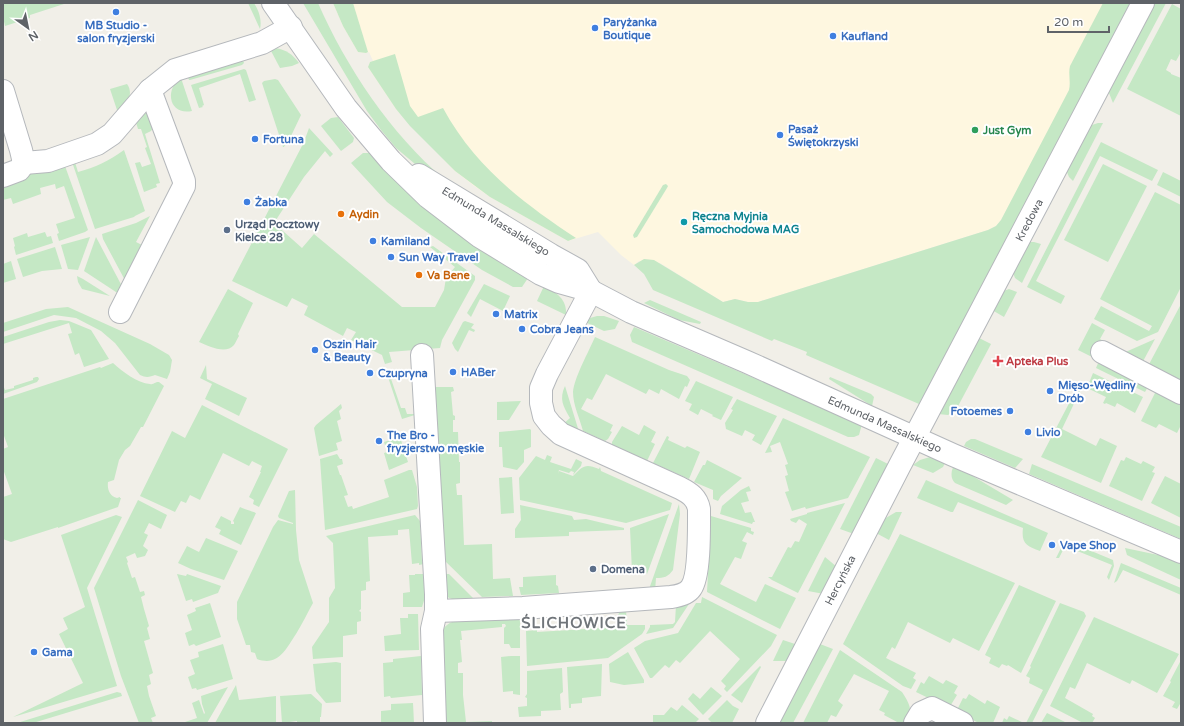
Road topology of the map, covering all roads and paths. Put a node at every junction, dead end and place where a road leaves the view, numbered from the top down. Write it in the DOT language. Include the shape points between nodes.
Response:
graph roads {
  1 [pos="273,3"];
  2 [pos="285,3"];
  3 [pos="1143,3"];
  4 [pos="290,27"];
  5 [pos="150,90"];
  6 [pos="3,91"];
  7 [pos="24,163"];
  8 [pos="3,176"];
  9 [pos="592,291"];
  10 [pos="120,312"];
  11 [pos="1102,352"];
  12 [pos="422,355"];
  13 [pos="1181,393"];
  14 [pos="915,437"];
  15 [pos="1181,552"];
  16 [pos="436,611"];
  17 [pos="435,723"];
  18 [pos="766,723"];
  19 [pos="915,723"];
  20 [pos="962,723"];
  1 -- 4 [label="street, Edmunda Massalskiego"];
  2 -- 4 [label="street, Edmunda Massalskiego"];
  3 -- 14 [label="street, Kredowa"];
  4 -- 5 [label="street" via="262,43 175,70"];
  4 -- 9 [label="street, Edmunda Massalskiego" via="354,117 391,161 411,170 578,270"];
  5 -- 7 [label="street" via="112,134 97,144 48,161"];
  5 -- 10 [label="street" via="184,186"];
  6 -- 7 [label="street"];
  7 -- 8 [label="street" via="19,170"];
  9 -- 14 [label="street, Edmunda Massalskiego" via="631,312"];
  9 -- 16 [label="street" via="546,374 540,397 542,410 549,423 570,439 680,488 694,497 699,509 696,574 691,589 672,597"];
  11 -- 13 [label="street"];
  12 -- 16 [label="street"];
  14 -- 15 [label="street, Edmunda Massalskiego"];
  14 -- 18 [label="street, Hercyńska"];
  16 -- 17 [label="street" via="432,629"];
  19 -- 20 [label="street" via="921,713 932,708"];
}
